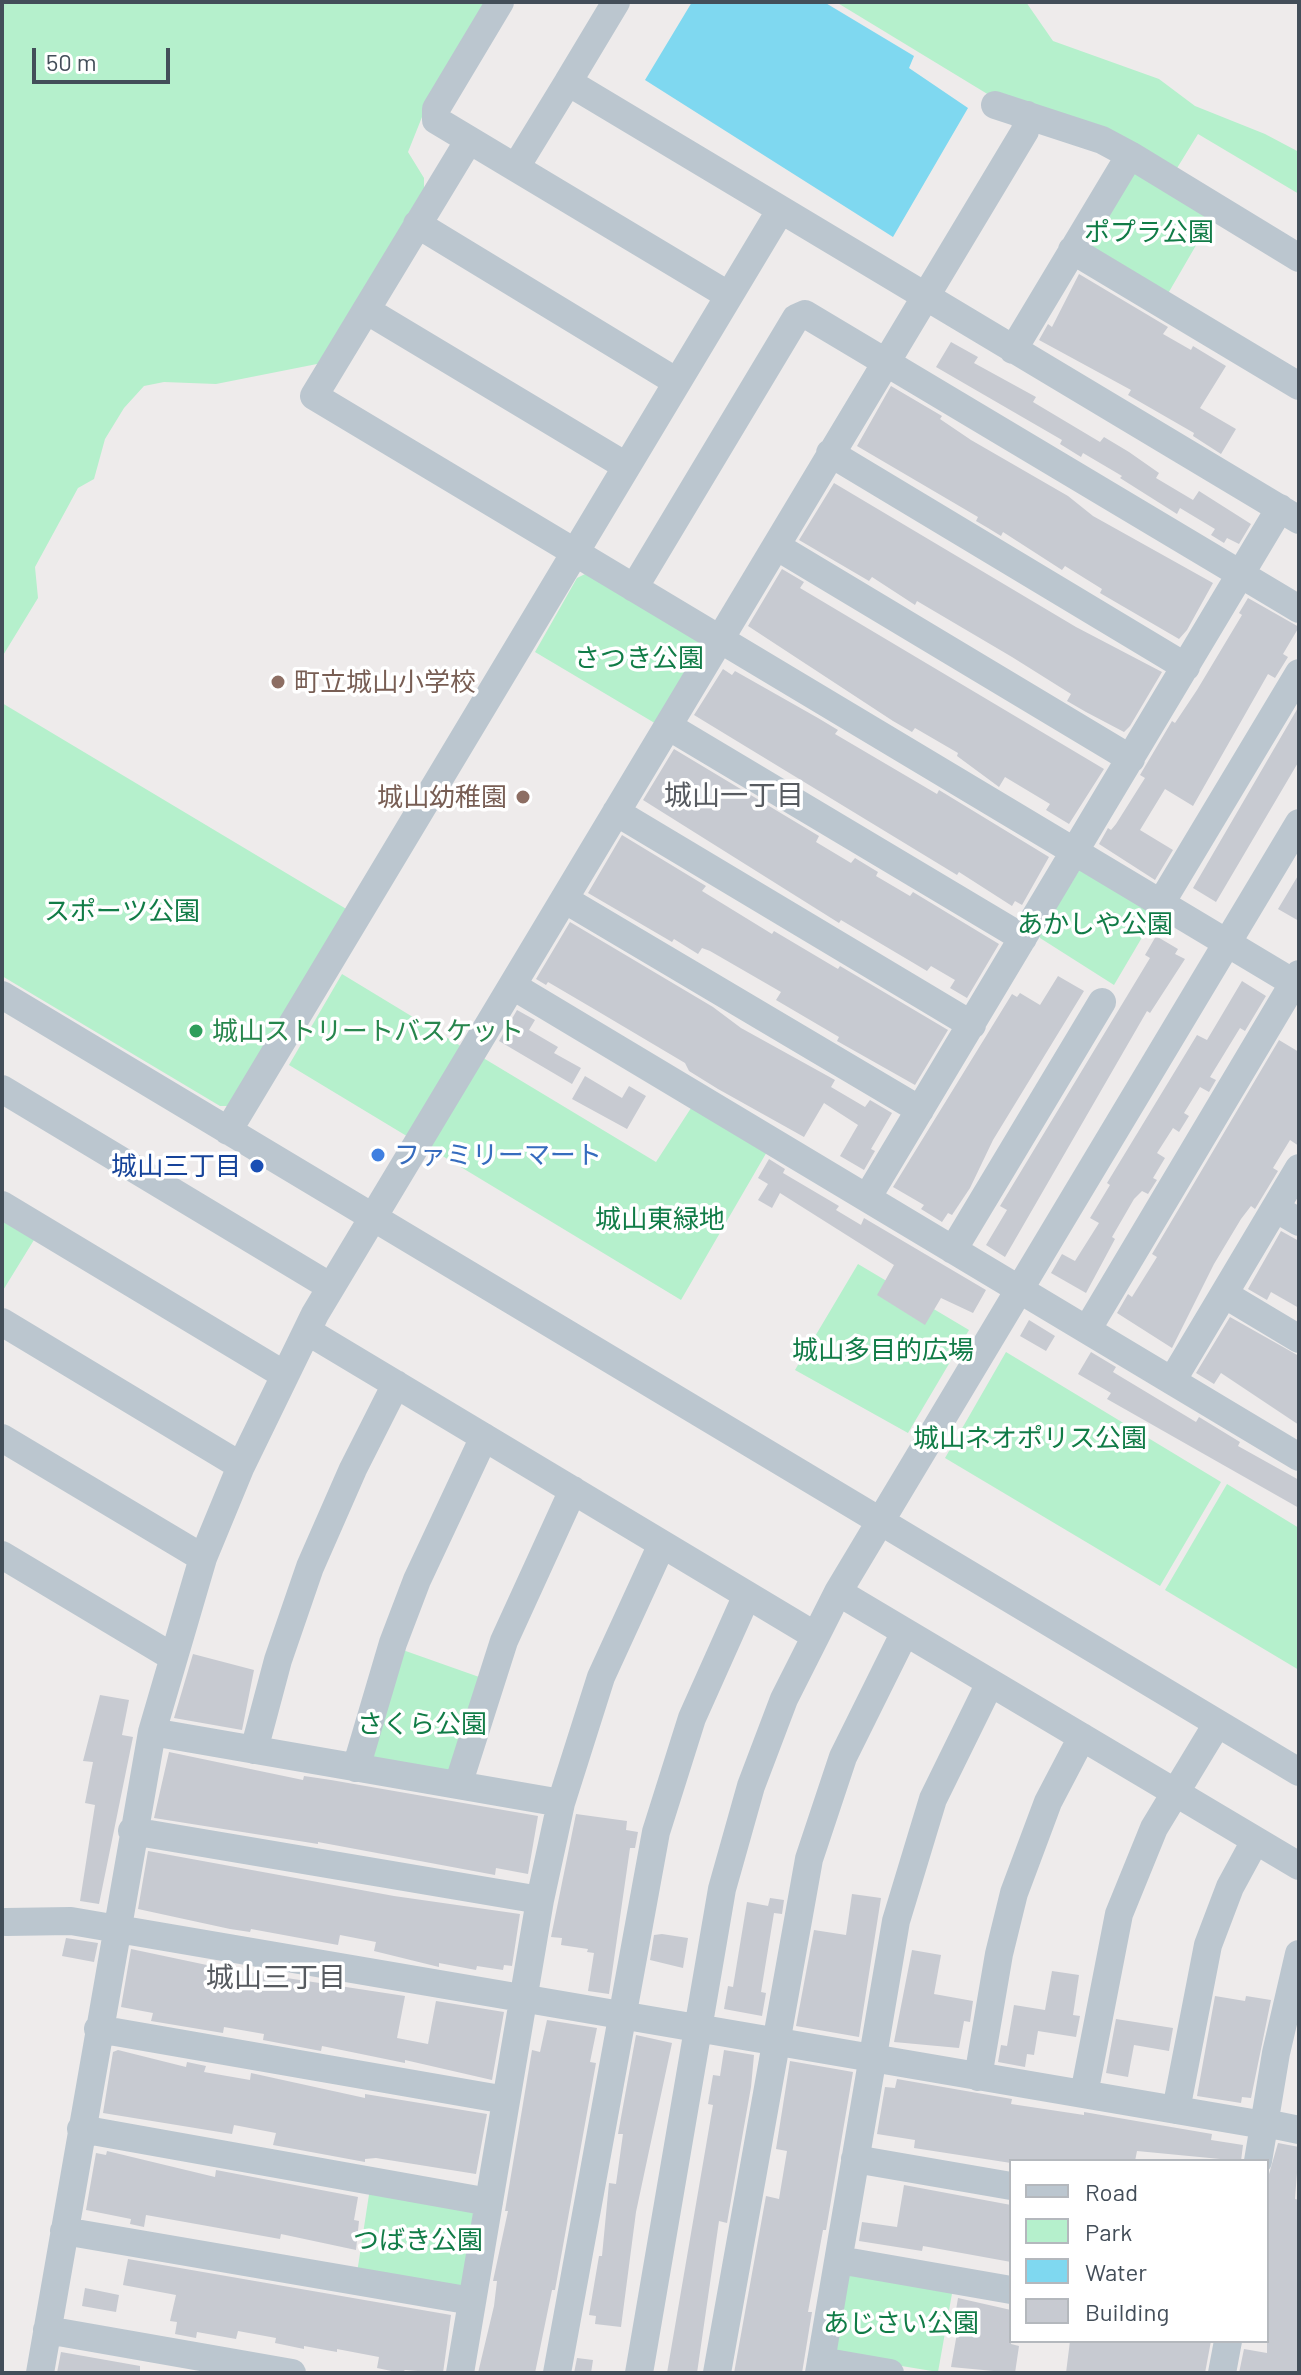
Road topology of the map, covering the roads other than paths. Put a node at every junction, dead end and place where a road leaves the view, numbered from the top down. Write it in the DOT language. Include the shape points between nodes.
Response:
graph roads {
  1 [pos="500,2"];
  2 [pos="616,2"];
  3 [pos="568,82"];
  4 [pos="995,105"];
  5 [pos="1027,115"];
  6 [pos="469,140"];
  7 [pos="1130,155"];
  8 [pos="516,167"];
  9 [pos="780,211"];
  10 [pos="417,224"];
  11 [pos="1072,250"];
  12 [pos="1299,258"];
  13 [pos="728,295"];
  14 [pos="923,297"];
  15 [pos="366,310"];
  16 [pos="1013,350"];
  17 [pos="885,362"];
  18 [pos="677,382"];
  19 [pos="1299,386"];
  20 [pos="830,453"];
  21 [pos="626,466"];
  22 [pos="1290,514"];
  23 [pos="776,546"];
  24 [pos="575,552"];
  25 [pos="1241,574"];
  26 [pos="634,588"];
  27 [pos="1299,609"];
  28 [pos="720,639"];
  29 [pos="1186,667"];
  30 [pos="1299,673"];
  31 [pos="668,726"];
  32 [pos="1131,759"];
  33 [pos="616,812"];
  34 [pos="1299,823"];
  35 [pos="1075,852"];
  36 [pos="564,899"];
  37 [pos="1161,903"];
  38 [pos="1023,938"];
  39 [pos="1227,943"];
  40 [pos="1297,981"];
  41 [pos="513,986"];
  42 [pos="2,995"];
  43 [pos="1102,1002"];
  44 [pos="972,1025"];
  45 [pos="2,1089"];
  46 [pos="920,1110"];
  47 [pos="228,1131"];
  48 [pos="1299,1168"];
  49 [pos="867,1198"];
  50 [pos="2,1205"];
  51 [pos="1287,1215"];
  52 [pos="374,1218"];
  53 [pos="953,1250"];
  54 [pos="331,1287"];
  55 [pos="1019,1289"];
  56 [pos="1224,1294"];
  57 [pos="2,1322"];
  58 [pos="1087,1330"];
  59 [pos="307,1331"];
  60 [pos="1299,1339"];
  61 [pos="283,1374"];
  62 [pos="1172,1381"];
  63 [pos="396,1384"];
  64 [pos="484,1437"];
  65 [pos="2,1438"];
  66 [pos="1299,1457"];
  67 [pos="241,1466"];
  68 [pos="573,1490"];
  69 [pos="881,1522"];
  70 [pos="662,1544"];
  71 [pos="2,1555"];
  72 [pos="203,1558"];
  73 [pos="838,1592"];
  74 [pos="747,1595"];
  75 [pos="905,1632"];
  76 [pos="814,1635"];
  77 [pos="171,1656"];
  78 [pos="990,1683"];
  79 [pos="1217,1724"];
  80 [pos="152,1732"];
  81 [pos="1082,1737"];
  82 [pos="254,1750"];
  83 [pos="356,1768"];
  84 [pos="1299,1772"];
  85 [pos="458,1785"];
  86 [pos="1175,1792"];
  87 [pos="561,1803"];
  88 [pos="132,1831"];
  89 [pos="1255,1841"];
  90 [pos="1299,1866"];
  91 [pos="540,1900"];
  92 [pos="3,1919"];
  93 [pos="115,1928"];
  94 [pos="1299,1954"];
  95 [pos="524,1998"];
  96 [pos="622,2015"];
  97 [pos="98,2029"];
  98 [pos="697,2029"];
  99 [pos="775,2041"];
  100 [pos="873,2058"];
  101 [pos="978,2077"];
  102 [pos="1084,2094"];
  103 [pos="506,2100"];
  104 [pos="1176,2110"];
  105 [pos="1264,2124"];
  106 [pos="81,2129"];
  107 [pos="1299,2130"];
  108 [pos="855,2159"];
  109 [pos="1258,2159"];
  110 [pos="1009,2186"];
  111 [pos="489,2202"];
  112 [pos="64,2231"];
  113 [pos="839,2260"];
  114 [pos="1009,2290"];
  115 [pos="472,2301"];
  116 [pos="47,2330"];
  117 [pos="1228,2343"];
  118 [pos="820,2367"];
  119 [pos="40,2373"];
  120 [pos="292,2373"];
  121 [pos="460,2373"];
  122 [pos="557,2373"];
  123 [pos="639,2373"];
  124 [pos="717,2373"];
  125 [pos="890,2373"];
  126 [pos="1222,2373"];
  1 -- 6 [label="street" via="434,114"];
  2 -- 3 [label="street"];
  3 -- 8 [label="street"];
  3 -- 9 [label="street"];
  4 -- 5 [label="street"];
  5 -- 7 [label="street"];
  5 -- 14 [label="street" via="1025,131"];
  6 -- 8 [label="street"];
  6 -- 10 [label="street"];
  7 -- 11 [label="street"];
  7 -- 12 [label="street"];
  8 -- 13 [label="street"];
  9 -- 13 [label="street"];
  9 -- 14 [label="street"];
  10 -- 15 [label="street"];
  10 -- 18 [label="street"];
  11 -- 16 [label="street"];
  11 -- 19 [label="street"];
  13 -- 18 [label="street"];
  14 -- 16 [label="street"];
  14 -- 17 [label="street"];
  15 -- 21 [label="street"];
  15 -- 24 [label="street" via="314,396"];
  16 -- 22 [label="street"];
  17 -- 20 [label="street"];
  17 -- 25 [label="street"];
  17 -- 26 [label="street" via="812,316 797,316"];
  18 -- 21 [label="street"];
  20 -- 23 [label="street"];
  20 -- 29 [label="street"];
  21 -- 24 [label="street"];
  22 -- 25 [label="street"];
  23 -- 28 [label="street"];
  23 -- 32 [label="street"];
  24 -- 26 [label="street"];
  24 -- 47 [label="street"];
  25 -- 27 [label="street"];
  25 -- 29 [label="street"];
  26 -- 28 [label="street"];
  28 -- 31 [label="street"];
  28 -- 35 [label="street"];
  29 -- 32 [label="street"];
  30 -- 37 [label="street"];
  31 -- 33 [label="street"];
  31 -- 38 [label="street"];
  32 -- 35 [label="street"];
  33 -- 36 [label="street"];
  33 -- 44 [label="street"];
  34 -- 39 [label="street"];
  35 -- 37 [label="street"];
  35 -- 38 [label="street"];
  36 -- 41 [label="street"];
  36 -- 46 [label="street"];
  37 -- 39 [label="street"];
  38 -- 44 [label="street"];
  39 -- 40 [label="street"];
  39 -- 55 [label="street"];
  40 -- 58 [label="street"];
  41 -- 49 [label="street"];
  41 -- 52 [label="street"];
  42 -- 47 [label="street"];
  43 -- 53 [label="street"];
  44 -- 46 [label="street"];
  45 -- 54 [label="street"];
  46 -- 49 [label="street"];
  47 -- 52 [label="street"];
  48 -- 51 [label="street"];
  49 -- 53 [label="street"];
  50 -- 61 [label="street"];
  51 -- 56 [label="street"];
  52 -- 54 [label="street"];
  52 -- 69 [label="street"];
  53 -- 55 [label="street"];
  54 -- 59 [label="street"];
  55 -- 58 [label="street"];
  55 -- 69 [label="street"];
  56 -- 60 [label="street"];
  56 -- 62 [label="street"];
  57 -- 67 [label="street"];
  58 -- 62 [label="street"];
  59 -- 61 [label="street"];
  59 -- 63 [label="street"];
  61 -- 67 [label="street"];
  62 -- 66 [label="street"];
  63 -- 64 [label="street"];
  63 -- 82 [label="street" via="310,1567"];
  64 -- 68 [label="street"];
  64 -- 83 [label="street" via="417,1580"];
  65 -- 72 [label="street"];
  67 -- 72 [label="street"];
  68 -- 70 [label="street"];
  68 -- 85 [label="street" via="504,1641"];
  69 -- 73 [label="street"];
  69 -- 79 [label="street"];
  70 -- 74 [label="street"];
  70 -- 87 [label="street" via="601,1677"];
  71 -- 77 [label="street"];
  72 -- 77 [label="street"];
  73 -- 75 [label="street"];
  73 -- 76 [label="street"];
  74 -- 76 [label="street"];
  74 -- 96 [label="street" via="692,1718 661,1810"];
  75 -- 78 [label="street"];
  75 -- 99 [label="street" via="865,1709 820,1821"];
  76 -- 98 [label="street" via="784,1699 733,1843"];
  77 -- 80 [label="street"];
  78 -- 81 [label="street"];
  78 -- 100 [label="street" via="946,1767 911,1864"];
  79 -- 84 [label="street"];
  79 -- 86 [label="street"];
  80 -- 82 [label="street"];
  80 -- 88 [label="street"];
  81 -- 86 [label="street"];
  81 -- 101 [label="street" via="1048,1802 1014,1893"];
  82 -- 83 [label="street"];
  83 -- 85 [label="street"];
  85 -- 87 [label="street"];
  86 -- 89 [label="street"];
  86 -- 102 [label="street" via="1136,1867 1119,1914"];
  87 -- 91 [label="street"];
  88 -- 91 [label="street"];
  88 -- 93 [label="street"];
  89 -- 90 [label="street"];
  89 -- 104 [label="street" via="1208,1945"];
  91 -- 95 [label="street"];
  92 -- 93 [label="street"];
  93 -- 95 [label="street"];
  93 -- 97 [label="street"];
  94 -- 105 [label="street"];
  95 -- 96 [label="street"];
  95 -- 103 [label="street"];
  96 -- 98 [label="street"];
  96 -- 122 [label="street"];
  97 -- 103 [label="street"];
  97 -- 106 [label="street"];
  98 -- 99 [label="street"];
  98 -- 123 [label="street"];
  99 -- 100 [label="street"];
  99 -- 124 [label="street"];
  100 -- 101 [label="street"];
  100 -- 108 [label="street"];
  101 -- 102 [label="street"];
  102 -- 104 [label="street"];
  103 -- 111 [label="street"];
  104 -- 105 [label="street"];
  105 -- 107 [label="street"];
  105 -- 109 [label="street"];
  106 -- 111 [label="street"];
  106 -- 112 [label="street"];
  108 -- 110 [label="street"];
  108 -- 113 [label="street"];
  111 -- 115 [label="street"];
  112 -- 115 [label="street"];
  112 -- 116 [label="street"];
  113 -- 114 [label="street"];
  113 -- 118 [label="street"];
  115 -- 121 [label="street"];
  116 -- 119 [label="street"];
  116 -- 120 [label="street"];
  117 -- 126 [label="street"];
  118 -- 125 [label="street"];
}
